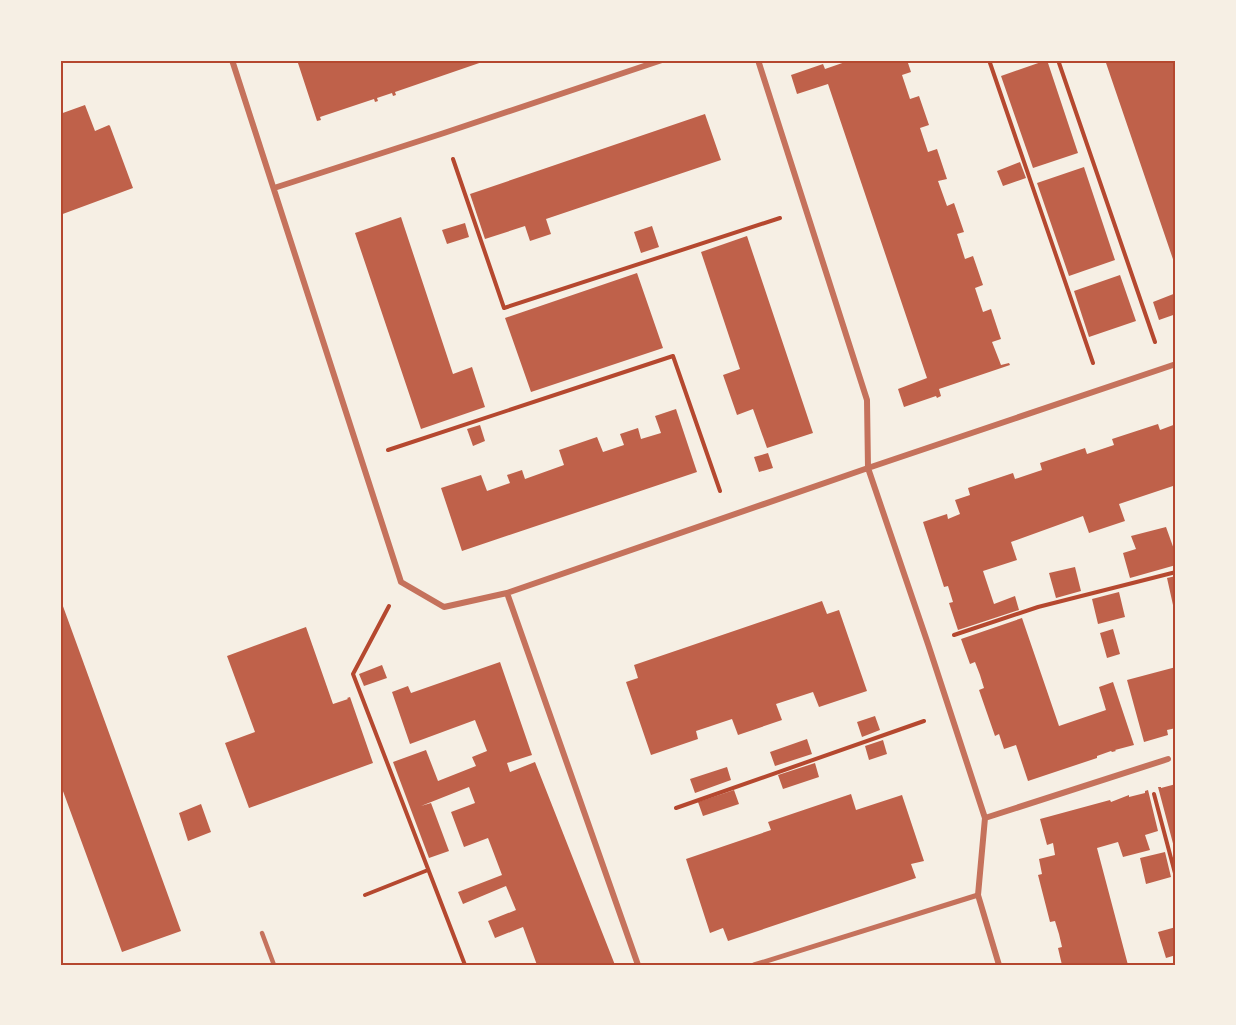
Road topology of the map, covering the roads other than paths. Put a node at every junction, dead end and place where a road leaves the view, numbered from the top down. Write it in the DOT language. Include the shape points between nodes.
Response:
graph roads {
  1 [pos="232,60"];
  2 [pos="662,60"];
  3 [pos="758,60"];
  4 [pos="274,188"];
  5 [pos="1176,364"];
  6 [pos="868,468"];
  7 [pos="507,593"];
  8 [pos="1176,756"];
  9 [pos="1168,759"];
  10 [pos="985,818"];
  11 [pos="978,895"];
  12 [pos="262,933"];
  13 [pos="274,965"];
  14 [pos="639,965"];
  15 [pos="754,965"];
  16 [pos="999,965"];
  1 -- 4 [label="street"];
  2 -- 4 [label="street"];
  3 -- 6 [label="street" via="867,400"];
  4 -- 7 [label="street" via="401,582 444,607"];
  5 -- 6 [label="street"];
  6 -- 7 [label="street"];
  6 -- 10 [label="street"];
  7 -- 14 [label="street"];
  8 -- 9 [label="street"];
  9 -- 10 [label="street"];
  10 -- 11 [label="street"];
  11 -- 15 [label="street"];
  11 -- 16 [label="street"];
  12 -- 13 [label="lane"];
}
